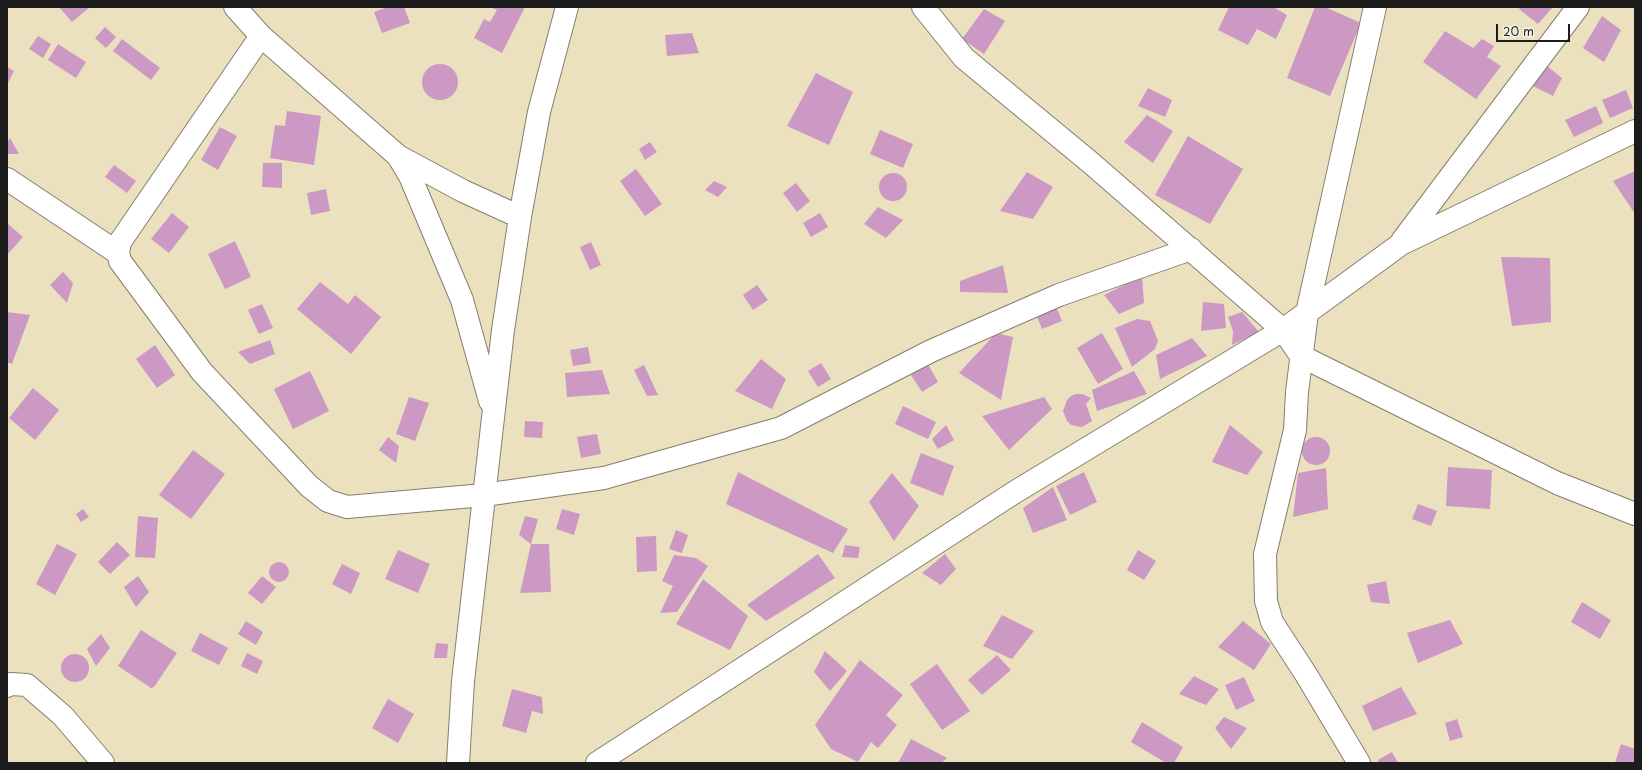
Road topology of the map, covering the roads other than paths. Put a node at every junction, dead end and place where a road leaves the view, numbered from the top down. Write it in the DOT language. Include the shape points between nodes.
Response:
graph roads {
  1 [pos="235,7"];
  2 [pos="567,7"];
  3 [pos="923,7"];
  4 [pos="1375,7"];
  5 [pos="1578,7"];
  6 [pos="262,36"];
  7 [pos="1635,131"];
  8 [pos="398,156"];
  9 [pos="7,179"];
  10 [pos="520,217"];
  11 [pos="1400,244"];
  12 [pos="1191,249"];
  13 [pos="118,253"];
  14 [pos="1307,313"];
  15 [pos="1282,330"];
  16 [pos="1301,356"];
  17 [pos="494,412"];
  18 [pos="484,495"];
  19 [pos="1635,514"];
  20 [pos="7,686"];
  21 [pos="103,763"];
  22 [pos="458,763"];
  23 [pos="597,763"];
  24 [pos="1359,763"];
  1 -- 6 [label="street"];
  2 -- 10 [label="street" via="539,112"];
  3 -- 12 [label="street" via="964,58"];
  4 -- 14 [label="street"];
  5 -- 11 [label="street"];
  6 -- 8 [label="street"];
  6 -- 13 [label="street" via="120,242"];
  7 -- 11 [label="street"];
  8 -- 10 [label="street" via="463,191"];
  8 -- 17 [label="street" via="410,176 462,300"];
  9 -- 13 [label="street"];
  10 -- 17 [label="street"];
  11 -- 14 [label="street"];
  12 -- 15 [label="street"];
  12 -- 18 [label="street" via="1059,294 931,351 781,428 604,478"];
  13 -- 18 [label="street" via="120,261 202,372 309,486 328,501 347,507"];
  14 -- 15 [label="street"];
  14 -- 16 [label="street"];
  15 -- 16 [label="street"];
  15 -- 23 [label="street" via="1015,492"];
  16 -- 19 [label="street" via="1557,483"];
  16 -- 24 [label="street" via="1295,430 1265,554 1266,601 1272,622"];
  17 -- 18 [label="street"];
  18 -- 22 [label="street" via="463,681"];
  20 -- 21 [label="street" via="27,685 63,716"];
}
